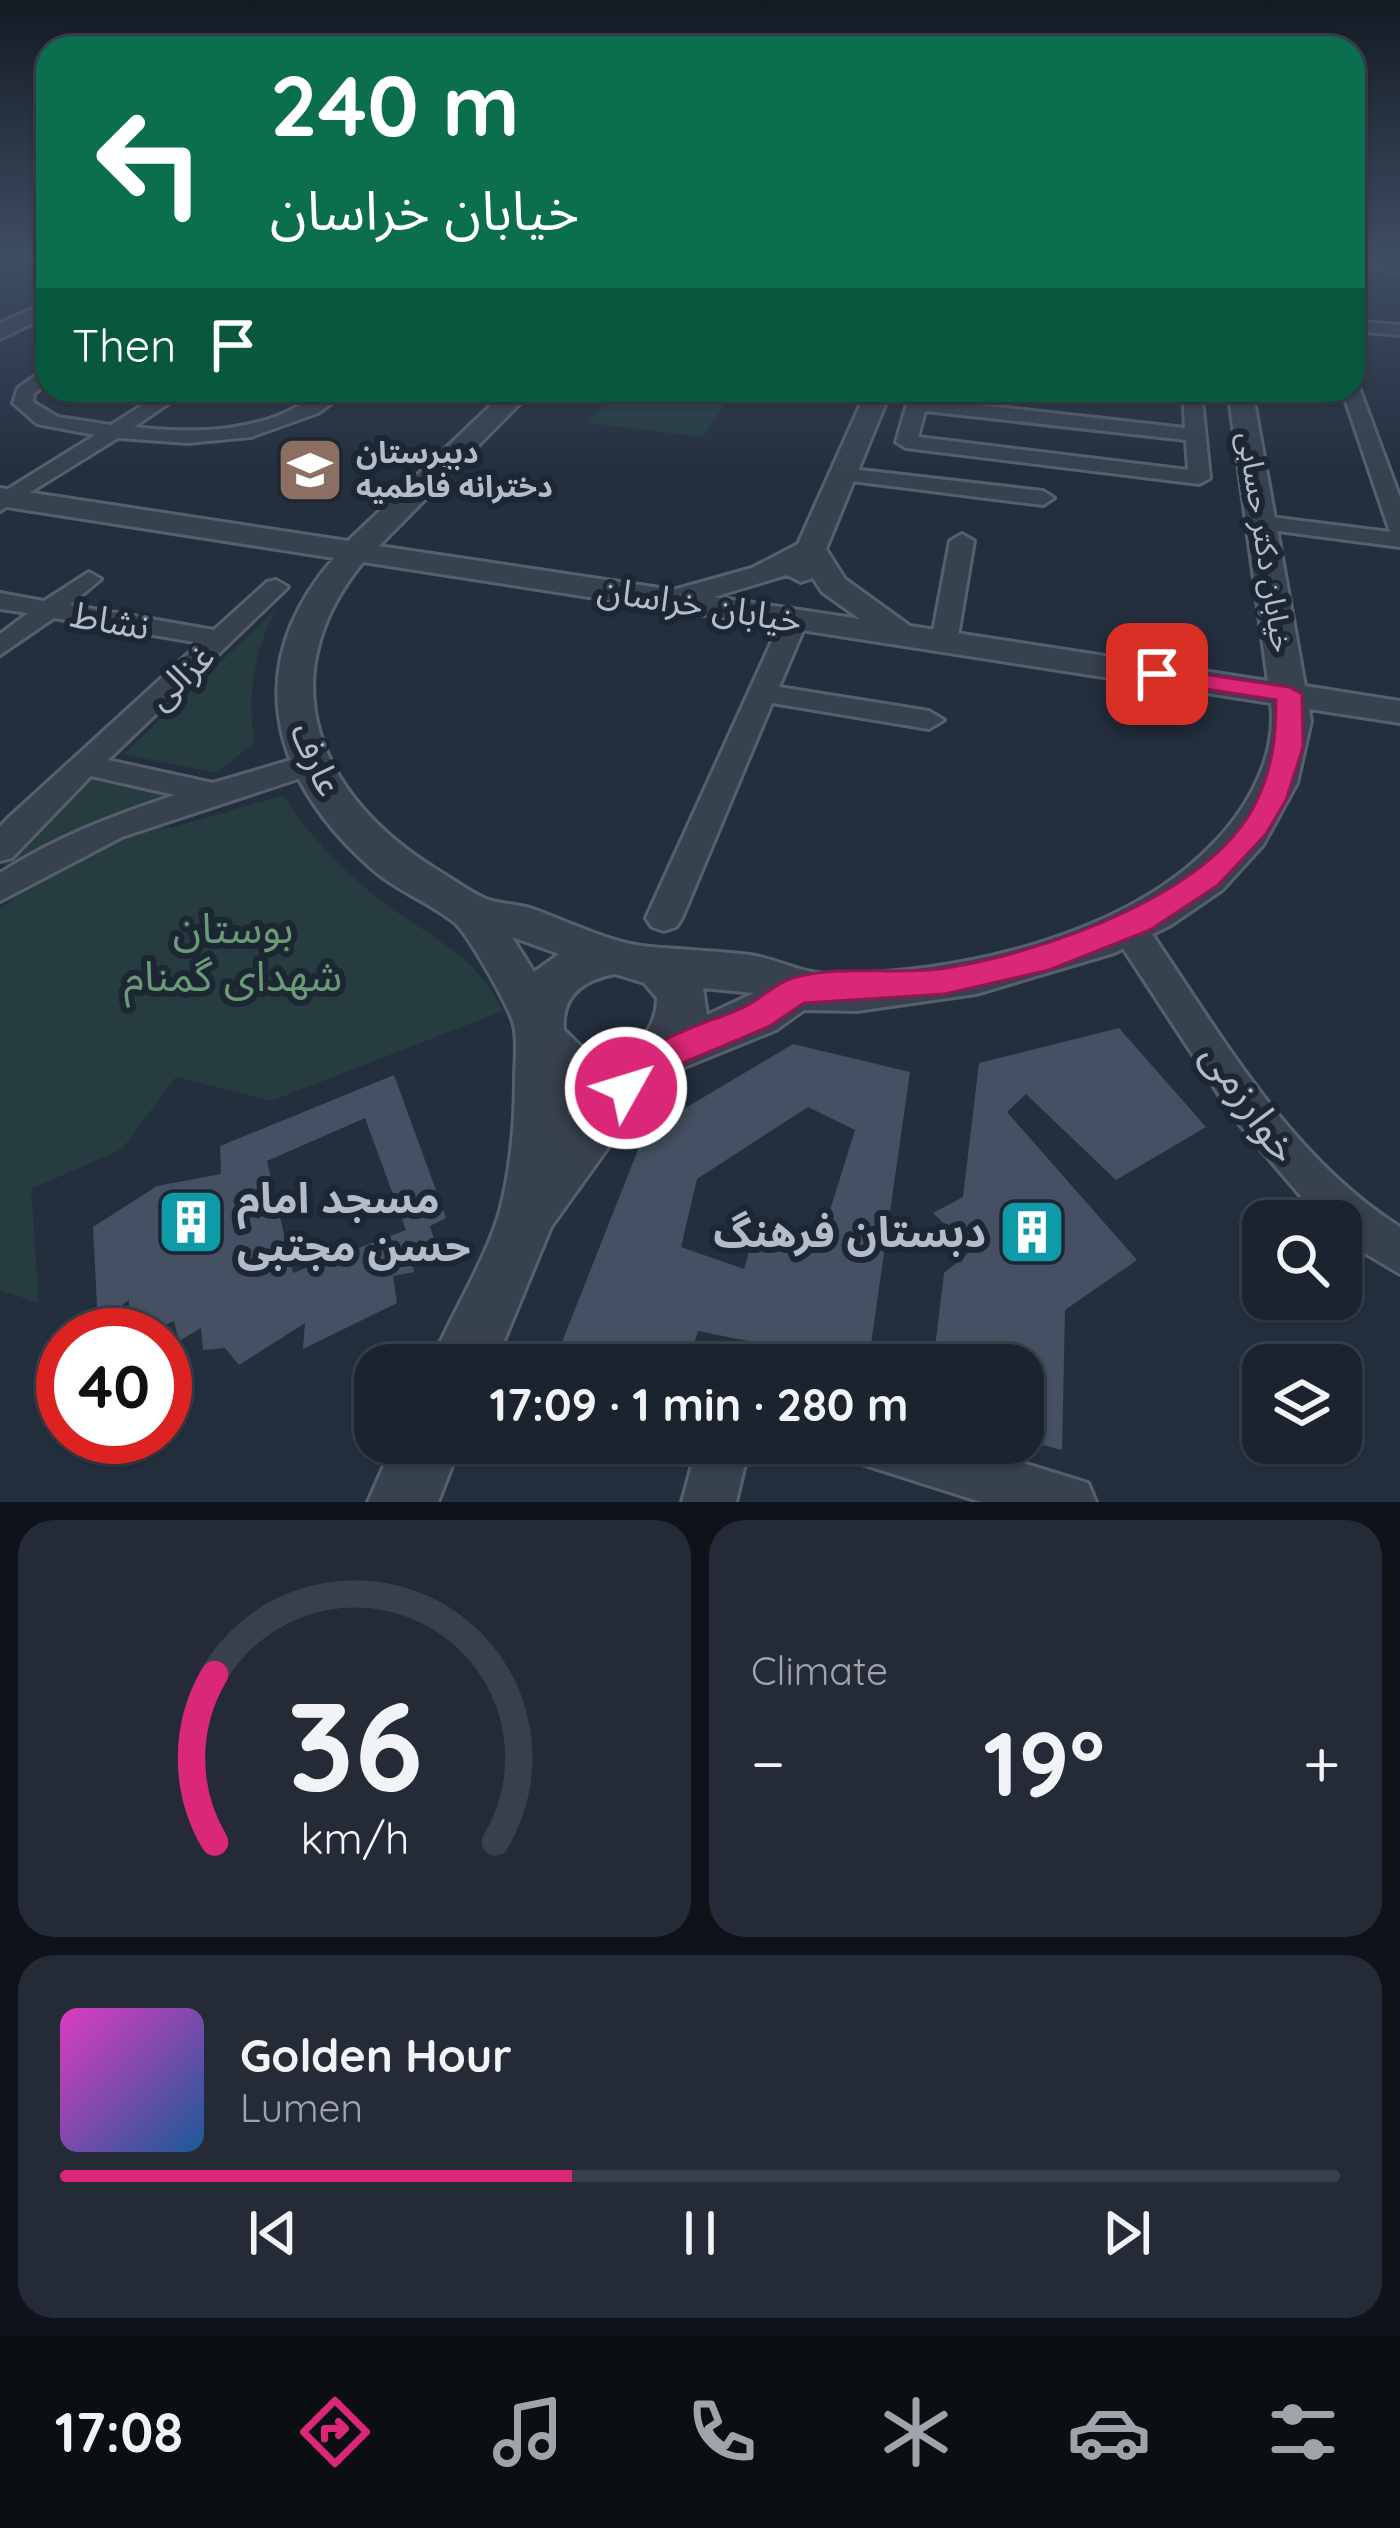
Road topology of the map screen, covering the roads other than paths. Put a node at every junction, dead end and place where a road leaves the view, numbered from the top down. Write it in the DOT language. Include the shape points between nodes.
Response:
graph roads {
  1 [pos="36,378"];
  2 [pos="36,381"];
  3 [pos="0,396"];
  4 [pos="160,402"];
  5 [pos="322,402"];
  6 [pos="509,402"];
  7 [pos="874,402"];
  8 [pos="918,402"];
  9 [pos="957,402"];
  10 [pos="1196,402"];
  11 [pos="1242,402"];
  12 [pos="1356,402"];
  13 [pos="13,420"];
  14 [pos="69,425"];
  15 [pos="114,432"];
  16 [pos="1198,435"];
  17 [pos="843,474"];
  18 [pos="1043,498"];
  19 [pos="3,500"];
  20 [pos="1262,523"];
  21 [pos="1400,530"];
  22 [pos="1400,540"];
  23 [pos="962,541"];
  24 [pos="811,549"];
  25 [pos="356,551"];
  26 [pos="89,579"];
  27 [pos="276,587"];
  28 [pos="647,596"];
  29 [pos="0,601"];
  30 [pos="49,610"];
  31 [pos="789,618"];
  32 [pos="220,639"];
  33 [pos="934,640"];
  34 [pos="0,646"];
  35 [pos="763,693"];
  36 [pos="1289,694"];
  37 [pos="1400,712"];
  38 [pos="929,720"];
  39 [pos="311,764"];
  40 [pos="85,765"];
  41 [pos="215,793"];
  42 [pos="0,850"];
  43 [pos="0,890"];
  44 [pos="477,915"];
  45 [pos="1128,927"];
  46 [pos="644,946"];
  47 [pos="797,990"];
  48 [pos="538,1030"];
  49 [pos="658,1060"];
  50 [pos="529,1210"];
  51 [pos="1400,1252"];
  52 [pos="471,1344"];
  53 [pos="419,1464"];
  54 [pos="719,1464"];
  55 [pos="941,1464"];
  56 [pos="403,1502"];
  57 [pos="709,1502"];
  58 [pos="1069,1502"];
  1 -- 3 [label="street"];
  2 -- 14 [label="street" via="22,403 38,418"];
  4 -- 15 [label="street"];
  5 -- 15 [label="street" via="247,432 181,439"];
  6 -- 25 [label="street, عارف"];
  7 -- 17 [label="street"];
  8 -- 16 [label="street" via="906,442 1198,478"];
  9 -- 16 [label="street"];
  10 -- 16 [label="street"];
  11 -- 20 [label="street, خیابان دکتر حسابی"];
  12 -- 21 [label="street"];
  13 -- 14 [label="street"];
  14 -- 15 [label="street"];
  15 -- 19 [label="street"];
  17 -- 18 [label="street"];
  17 -- 24 [label="street"];
  19 -- 25 [label="street, خیابان خراسان"];
  20 -- 22 [label="street"];
  20 -- 36 [label="street, خیابان دکتر حسابی"];
  23 -- 33 [label="street"];
  24 -- 28 [label="street" via="742,581"];
  24 -- 31 [label="street"];
  24 -- 33 [label="street" via="846,597"];
  25 -- 28 [label="street, خیابان خراسان"];
  25 -- 39 [label="street, عارف" via="313,609 296,655 293,704"];
  26 -- 30 [label="street"];
  27 -- 32 [label="street, غزالی"];
  28 -- 31 [label="street, خیابان خراسان"];
  29 -- 30 [label="street, نشاط"];
  30 -- 32 [label="street, نشاط"];
  30 -- 34 [label="street"];
  31 -- 33 [label="street, خیابان خراسان"];
  31 -- 35 [label="street"];
  32 -- 40 [label="street, غزالی"];
  33 -- 36 [label="street, خیابان خراسان"];
  35 -- 38 [label="street"];
  35 -- 46 [label="street"];
  36 -- 37 [label="street, خیابان خراسان"];
  36 -- 45 [label="street, عارف" via="1283,774 1256,826 1208,877"];
  39 -- 41 [label="street"];
  39 -- 44 [label="street, عارف" via="376,848"];
  40 -- 41 [label="street"];
  40 -- 42 [label="street, غزالی"];
  41 -- 43 [label="street" via="94,835"];
  44 -- 46 [label="street, عارف"];
  44 -- 48 [label="street"];
  45 -- 47 [label="street, عارف" via="981,975"];
  45 -- 51 [label="street, خوارزمی" via="1308,1182"];
  46 -- 47 [label="street, عارف"];
  46 -- 48 [label="street" via="559,975 538,1005"];
  46 -- 49 [label="street" via="685,1005 685,1022"];
  47 -- 49 [label="street, عارف"];
  48 -- 49 [label="street" via="566,1066 586,1074 629,1074"];
  48 -- 50 [label="street" via="542,1108"];
  49 -- 50 [label="street" via="603,1112"];
  50 -- 52 [label="street"];
  53 -- 56 [label="street"];
  54 -- 57 [label="street"];
  55 -- 58 [label="street"];
}
